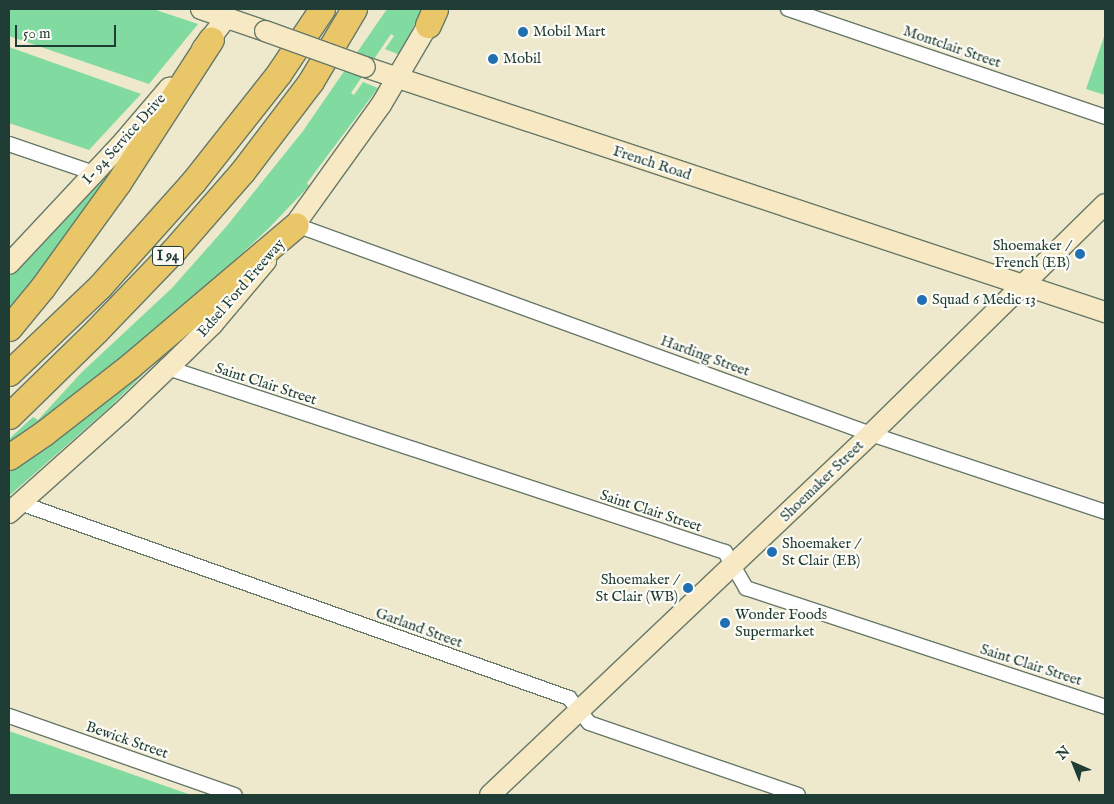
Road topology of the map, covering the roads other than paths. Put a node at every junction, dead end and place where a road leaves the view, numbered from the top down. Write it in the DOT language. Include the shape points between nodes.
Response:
graph roads {
  1 [pos="202,9"];
  2 [pos="322,9"];
  3 [pos="354,9"];
  4 [pos="788,9"];
  5 [pos="230,13"];
  6 [pos="436,14"];
  7 [pos="212,39"];
  8 [pos="396,79"];
  9 [pos="1105,117"];
  10 [pos="9,144"];
  11 [pos="94,173"];
  12 [pos="1105,204"];
  13 [pos="296,225"];
  14 [pos="9,264"];
  15 [pos="1023,284"];
  16 [pos="1105,312"];
  17 [pos="9,328"];
  18 [pos="168,368"];
  19 [pos="9,373"];
  20 [pos="9,416"];
  21 [pos="871,434"];
  22 [pos="9,457"];
  23 [pos="14,508"];
  24 [pos="1105,512"];
  25 [pos="733,567"];
  26 [pos="1105,707"];
  27 [pos="580,711"];
  28 [pos="9,716"];
  29 [pos="235,795"];
  30 [pos="490,795"];
  31 [pos="798,795"];
  1 -- 5 [label="street, French Road"];
  2 -- 19 [label="highway, I 94" via="279,72 193,182 100,286"];
  3 -- 20 [label="highway, I 94" via="311,81 242,172 173,251"];
  4 -- 9 [label="street, Montclair Street"];
  5 -- 7 [label="street, I- 94 Service Drive"];
  5 -- 8 [label="street, French Road, bridge" via="265,31"];
  6 -- 8 [label="street, Edsel Ford Freeway"];
  7 -- 11 [label="street, I- 94 Service Drive"];
  7 -- 17 [label="highway" via="113,191"];
  8 -- 13 [label="street, Edsel Ford Freeway"];
  8 -- 15 [label="street, French Road"];
  10 -- 11 [label="street"];
  11 -- 14 [label="street, I- 94 Service Drive"];
  12 -- 15 [label="street, Shoemaker Street"];
  13 -- 18 [label="street, Edsel Ford Freeway" via="212,324"];
  13 -- 21 [label="street, Harding Street"];
  13 -- 22 [label="highway" via="189,318"];
  15 -- 16 [label="street, French Road"];
  15 -- 21 [label="street, Shoemaker Street"];
  18 -- 23 [label="street, Edsel Ford Freeway"];
  18 -- 25 [label="street, Saint Clair Street" via="725,552"];
  21 -- 24 [label="street, Harding Street"];
  21 -- 25 [label="street, Shoemaker Street"];
  23 -- 27 [label="street, Garland Street" via="569,698"];
  25 -- 26 [label="street, Saint Clair Street" via="746,588"];
  25 -- 27 [label="street, Shoemaker Street"];
  27 -- 30 [label="street, Shoemaker Street"];
  27 -- 31 [label="street, Garland Street" via="589,723"];
  28 -- 29 [label="street, Bewick Street"];
}
